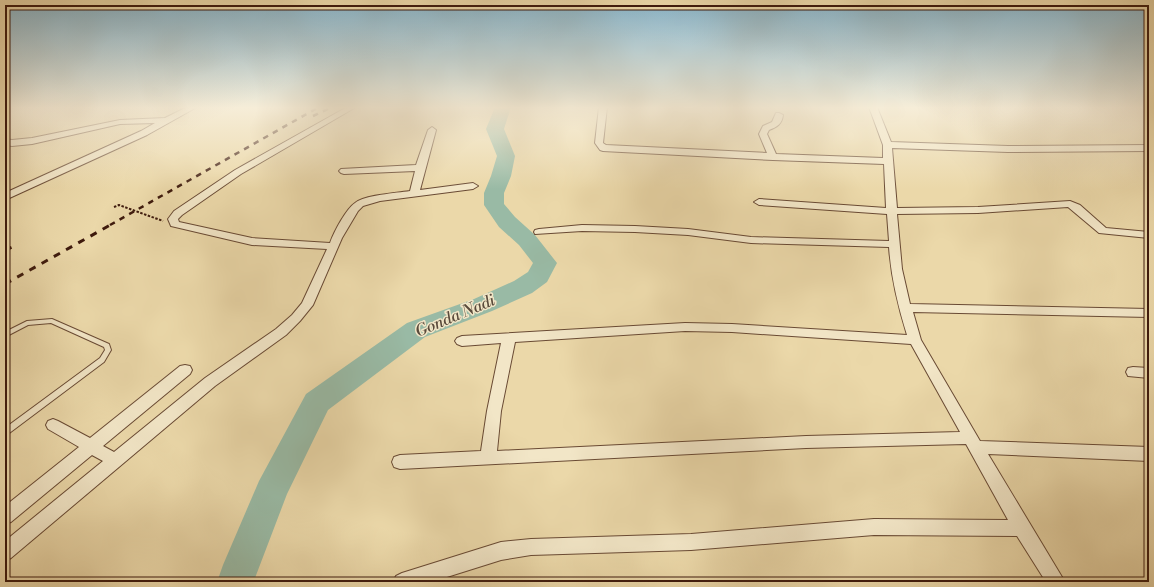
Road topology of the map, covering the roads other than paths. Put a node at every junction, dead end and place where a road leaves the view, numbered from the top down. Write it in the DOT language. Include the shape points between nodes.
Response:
graph roads {
  1 [pos="63,134"];
  2 [pos="141,134"];
  3 [pos="304,134"];
  4 [pos="431,134"];
  5 [pos="599,134"];
  6 [pos="763,134"];
  7 [pos="884,134"];
  8 [pos="8,144"];
  9 [pos="887,145"];
  10 [pos="1149,148"];
  11 [pos="773,157"];
  12 [pos="888,161"];
  13 [pos="420,168"];
  14 [pos="344,171"];
  15 [pos="472,186"];
  16 [pos="414,193"];
  17 [pos="5,197"];
  18 [pos="759,202"];
  19 [pos="891,211"];
  20 [pos="539,232"];
  21 [pos="1149,235"];
  22 [pos="894,244"];
  23 [pos="334,246"];
  24 [pos="905,308"];
  25 [pos="1149,313"];
  26 [pos="5,336"];
  27 [pos="509,338"];
  28 [pos="915,340"];
  29 [pos="462,341"];
  30 [pos="185,370"];
  31 [pos="1133,372"];
  32 [pos="1149,373"];
  33 [pos="53,425"];
  34 [pos="5,432"];
  35 [pos="972,442"];
  36 [pos="90,446"];
  37 [pos="1149,454"];
  38 [pos="488,458"];
  39 [pos="116,461"];
  40 [pos="400,462"];
  41 [pos="5,516"];
  42 [pos="1022,528"];
  43 [pos="5,552"];
  44 [pos="402,582"];
  45 [pos="1056,582"];
  1 -- 8 [label="street"];
  2 -- 17 [label="street"];
  3 -- 23 [label="street" via="238,172 178,213 173,222 212,234 262,243"];
  4 -- 13 [label="street"];
  5 -- 11 [label="street" via="598,143 603,148"];
  6 -- 11 [label="street"];
  7 -- 9 [label="street"];
  9 -- 10 [label="street" via="1008,149"];
  9 -- 12 [label="street"];
  11 -- 12 [label="street"];
  12 -- 19 [label="street"];
  13 -- 14 [label="street"];
  13 -- 16 [label="street"];
  15 -- 16 [label="street"];
  16 -- 23 [label="street" via="359,204"];
  18 -- 19 [label="street"];
  19 -- 21 [label="street" via="978,210 1070,204 1103,231"];
  19 -- 22 [label="street"];
  20 -- 22 [label="street" via="582,228 643,229 751,240"];
  22 -- 24 [label="street" via="896,269"];
  23 -- 39 [label="street" via="307,305 296,318 281,332 210,382"];
  24 -- 25 [label="street"];
  24 -- 28 [label="street"];
  26 -- 34 [label="lane" via="26,323 52,321 107,346 108,350 102,360"];
  27 -- 28 [label="street" via="685,327"];
  27 -- 29 [label="street"];
  27 -- 38 [label="street" via="494,411"];
  28 -- 35 [label="street"];
  30 -- 36 [label="street"];
  31 -- 32 [label="street"];
  33 -- 36 [label="street"];
  35 -- 37 [label="street"];
  35 -- 38 [label="street" via="806,442"];
  35 -- 42 [label="street"];
  36 -- 39 [label="street"];
  36 -- 41 [label="street"];
  38 -- 40 [label="street"];
  39 -- 43 [label="street"];
  42 -- 44 [label="street" via="874,526 691,542 531,547 501,551"];
  42 -- 45 [label="street"];
}
